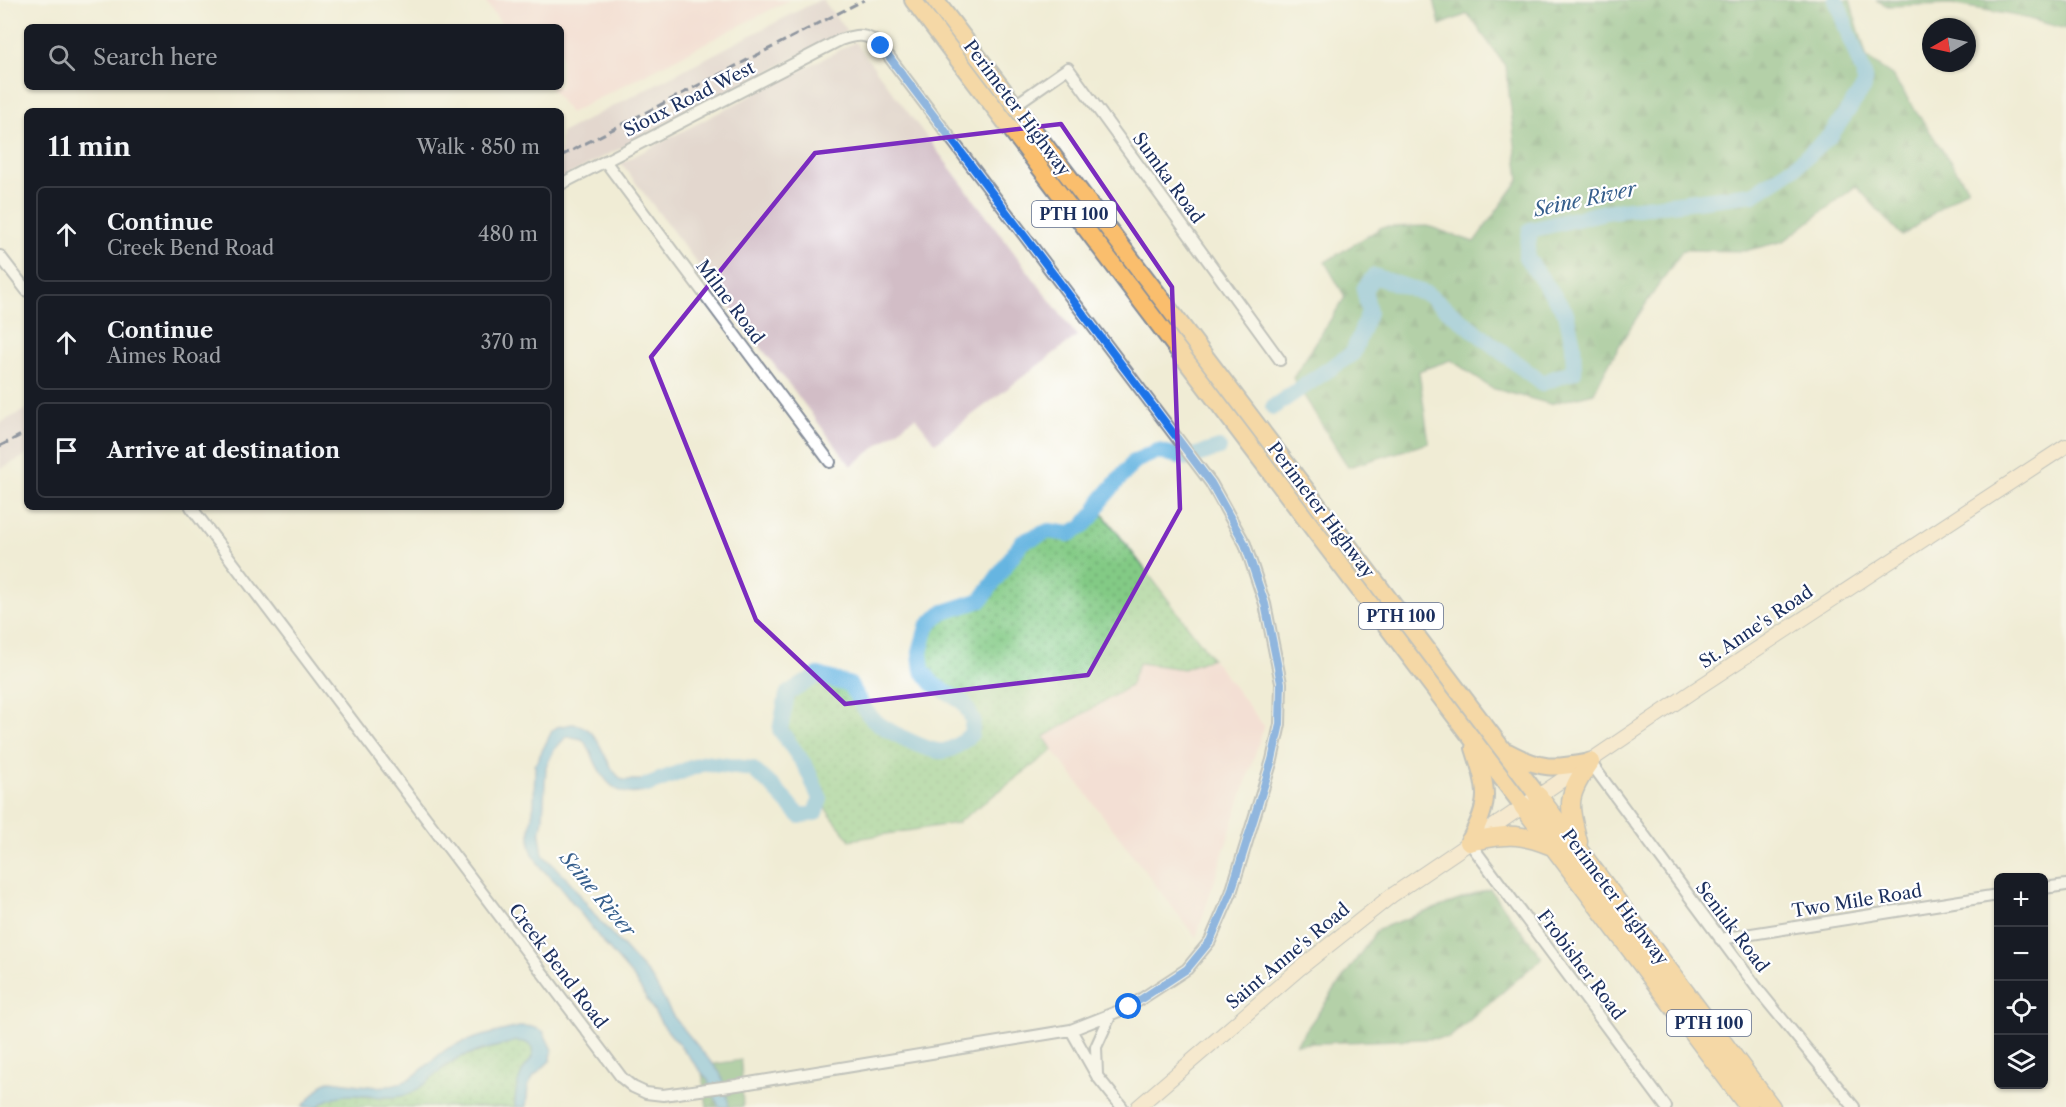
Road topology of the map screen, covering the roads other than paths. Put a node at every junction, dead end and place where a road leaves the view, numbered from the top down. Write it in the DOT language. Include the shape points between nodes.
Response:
graph roads {
  1 [pos="913,0"];
  2 [pos="935,0"];
  3 [pos="1015,105"];
  4 [pos="605,161"];
  5 [pos="564,182"];
  6 [pos="0,256"];
  7 [pos="24,287"];
  8 [pos="1280,360"];
  9 [pos="1179,441"];
  10 [pos="2066,446"];
  11 [pos="830,462"];
  12 [pos="194,510"];
  13 [pos="1470,736"];
  14 [pos="1504,750"];
  15 [pos="1590,762"];
  16 [pos="1531,801"];
  17 [pos="1469,842"];
  18 [pos="1554,847"];
  19 [pos="1581,852"];
  20 [pos="2066,885"];
  21 [pos="2048,887"];
  22 [pos="1994,896"];
  23 [pos="1720,939"];
  24 [pos="1111,1014"];
  25 [pos="1071,1030"];
  26 [pos="1097,1076"];
  27 [pos="1122,1107"];
  28 [pos="1138,1107"];
  29 [pos="1666,1107"];
  30 [pos="1749,1107"];
  31 [pos="1771,1107"];
  32 [pos="1854,1107"];
  1 -- 13 [label="highway, Perimeter Highway / PTH 100"];
  2 -- 3 [label="highway, Perimeter Highway / PTH 100"];
  3 -- 8 [label="street, Sumka Road" via="1068,68"];
  3 -- 14 [label="highway, Perimeter Highway / PTH 100"];
  4 -- 5 [label="street, Sioux Road West"];
  4 -- 9 [label="street, Sioux Road West" via="833,44 859,35 874,39"];
  4 -- 11 [label="street, Milne Road"];
  6 -- 7 [label="street"];
  9 -- 24 [label="street, Creek Bend Road" via="1211,483 1245,544 1265,604 1281,683 1280,724 1231,892 1210,941 1187,969 1129,1007"];
  10 -- 15 [label="main road, St. Anne's Road"];
  12 -- 25 [label="street, Creek Bend Road" via="622,1078 633,1087 663,1095 700,1091"];
  13 -- 16 [label="highway, Perimeter Highway / PTH 100"];
  13 -- 17 [label="highway" via="1486,801"];
  14 -- 15 [label="highway" via="1541,766"];
  14 -- 16 [label="highway, Perimeter Highway / PTH 100"];
  15 -- 16 [label="main road, St. Anne's Road"];
  15 -- 19 [label="highway" via="1576,782 1570,805"];
  15 -- 23 [label="street, Seniuk Road"];
  16 -- 17 [label="main road, St. Anne's Road"];
  16 -- 18 [label="highway, Perimeter Highway / PTH 100"];
  16 -- 19 [label="highway, Perimeter Highway / PTH 100"];
  17 -- 18 [label="highway" via="1516,835"];
  17 -- 28 [label="main road, Saint Anne's Road" via="1359,920"];
  17 -- 29 [label="street, Frobisher Road"];
  18 -- 30 [label="highway, Perimeter Highway / PTH 100"];
  19 -- 31 [label="highway, Perimeter Highway / PTH 100"];
  20 -- 21 [label="street"];
  22 -- 23 [label="street, Two Mile Road"];
  23 -- 32 [label="street, Seniuk Road"];
  24 -- 25 [label="street, Creek Bend Road"];
  24 -- 26 [label="street" via="1096,1047"];
  25 -- 26 [label="street"];
  26 -- 27 [label="street"];
}
